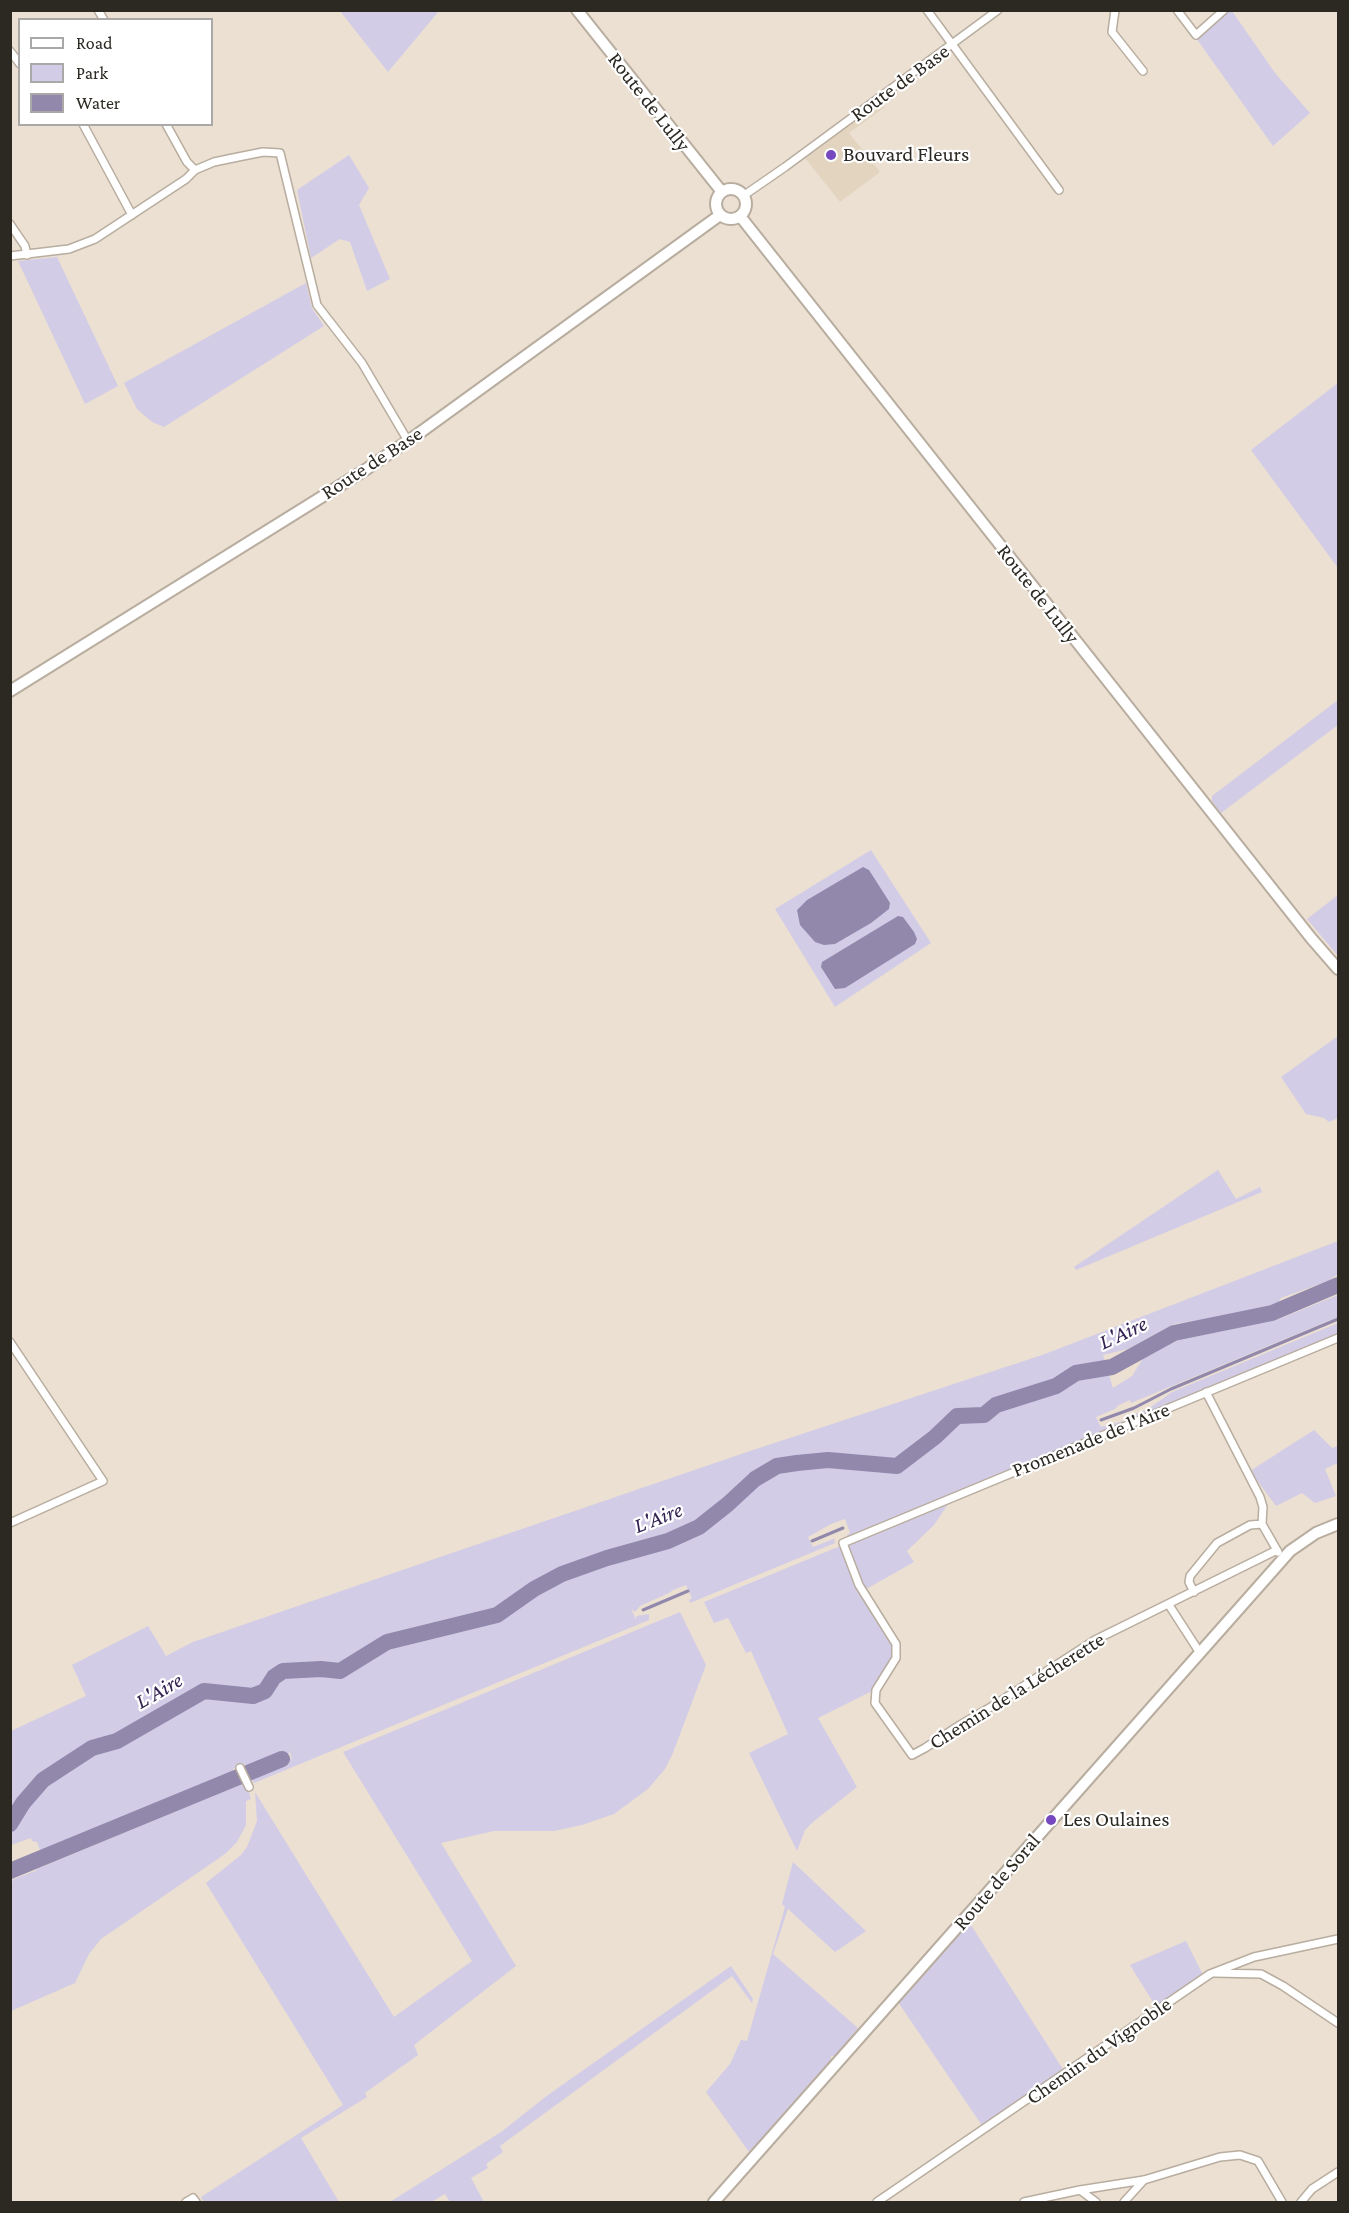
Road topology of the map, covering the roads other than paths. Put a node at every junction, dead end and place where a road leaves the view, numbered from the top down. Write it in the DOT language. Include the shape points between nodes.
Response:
graph roads {
  1 [pos="577,10"];
  2 [pos="927,10"];
  3 [pos="998,10"];
  4 [pos="1115,10"];
  5 [pos="1177,10"];
  6 [pos="1224,10"];
  7 [pos="952,45"];
  8 [pos="1143,71"];
  9 [pos="84,126"];
  10 [pos="167,126"];
  11 [pos="195,170"];
  12 [pos="1059,190"];
  13 [pos="722,192"];
  14 [pos="743,196"];
  15 [pos="132,215"];
  16 [pos="720,215"];
  17 [pos="740,216"];
  18 [pos="10,224"];
  19 [pos="27,255"];
  20 [pos="10,256"];
  21 [pos="408,441"];
  22 [pos="10,691"];
  23 [pos="1338,969"];
  24 [pos="1338,1338"];
  25 [pos="10,1341"];
  26 [pos="1206,1392"];
  27 [pos="10,1522"];
  28 [pos="1262,1524"];
  29 [pos="1338,1524"];
  30 [pos="843,1542"];
  31 [pos="1280,1554"];
  32 [pos="1194,1592"];
  33 [pos="1169,1605"];
  34 [pos="1200,1653"];
  35 [pos="240,1768"];
  36 [pos="248,1785"];
  37 [pos="1338,1939"];
  38 [pos="1213,1973"];
  39 [pos="1338,2023"];
  40 [pos="1338,2172"];
  41 [pos="1144,2180"];
  42 [pos="1080,2190"];
  43 [pos="195,2200"];
  44 [pos="186,2202"];
  45 [pos="714,2202"];
  46 [pos="877,2202"];
  47 [pos="1024,2202"];
  48 [pos="1096,2202"];
  49 [pos="1124,2202"];
  50 [pos="1282,2202"];
  51 [pos="1301,2202"];
  1 -- 13 [label="main road, Route de Lully"];
  2 -- 7 [label="street"];
  3 -- 7 [label="street, Route de Base"];
  4 -- 8 [label="street" via="1112,32"];
  5 -- 6 [label="street" via="1196,35"];
  7 -- 12 [label="street"];
  7 -- 14 [label="street, Route de Base"];
  9 -- 15 [label="street"];
  10 -- 11 [label="street"];
  11 -- 15 [label="street"];
  11 -- 21 [label="street" via="263,152 280,153 316,304 362,363"];
  13 -- 14 [label="main road" via="731,190"];
  13 -- 16 [label="main road" via="716,200"];
  14 -- 17 [label="main road" via="746,205"];
  15 -- 19 [label="street" via="82,244"];
  16 -- 17 [label="main road" via="729,219"];
  16 -- 21 [label="main road, Route de Base"];
  17 -- 23 [label="main road, Route de Lully"];
  18 -- 19 [label="street"];
  19 -- 20 [label="street"];
  21 -- 22 [label="main road, Route de Base"];
  24 -- 26 [label="street, Promenade de l'Aire"];
  25 -- 27 [label="street" via="103,1481"];
  26 -- 28 [label="street" via="1260,1497"];
  26 -- 30 [label="street, Promenade de l'Aire"];
  28 -- 31 [label="street"];
  28 -- 32 [label="street" via="1250,1525 1217,1543 1190,1576"];
  29 -- 31 [label="main road, Route de Soral"];
  30 -- 33 [label="street, Chemin de la Lécherette" via="859,1585 896,1644 896,1658 876,1690 875,1704 912,1755 1095,1640"];
  31 -- 32 [label="street, Chemin de la Lécherette"];
  31 -- 34 [label="main road, Route de Soral"];
  32 -- 33 [label="street, Chemin de la Lécherette"];
  33 -- 34 [label="street"];
  34 -- 45 [label="main road, Route de Soral"];
  35 -- 36 [label="street"];
  37 -- 38 [label="street, Chemin du Vignoble" via="1254,1956"];
  38 -- 39 [label="street" via="1261,1974"];
  38 -- 46 [label="street, Chemin du Vignoble"];
  40 -- 51 [label="street" via="1312,2189"];
  41 -- 42 [label="street"];
  41 -- 49 [label="street"];
  41 -- 50 [label="street" via="1220,2157 1240,2155 1258,2161"];
  42 -- 47 [label="street"];
  42 -- 48 [label="street"];
  43 -- 44 [label="street"];
}
